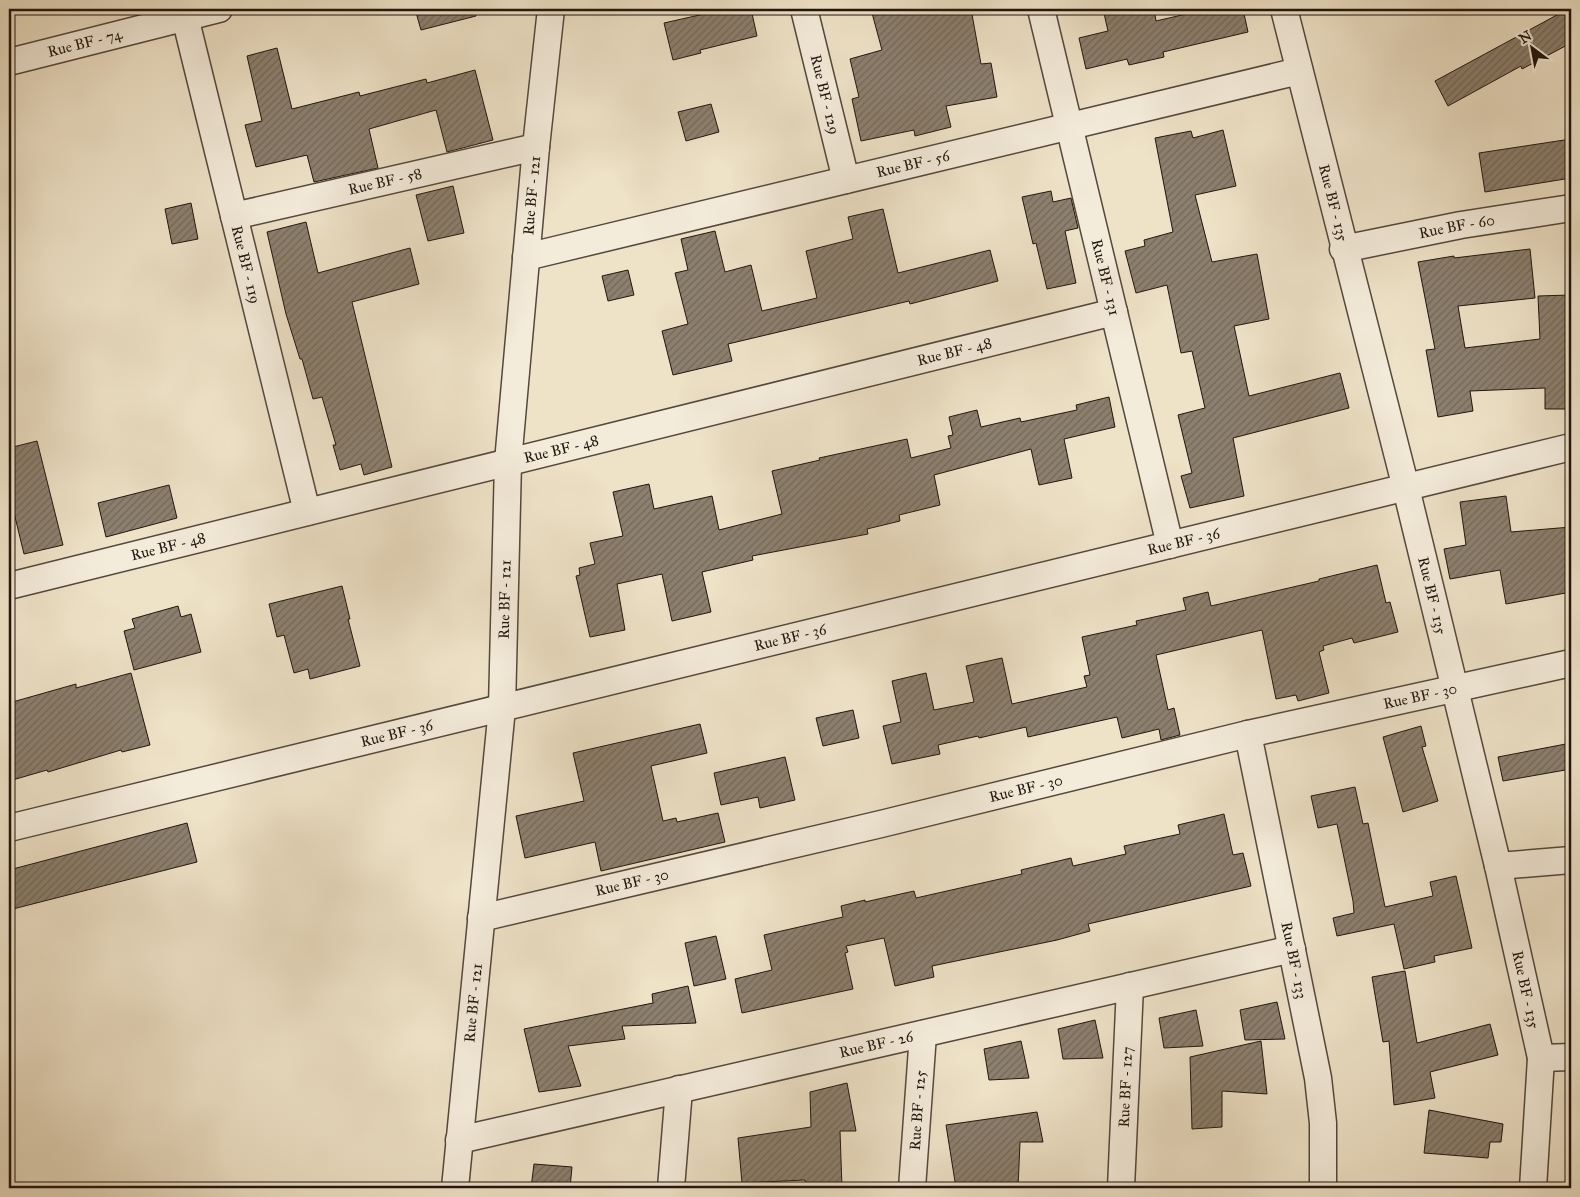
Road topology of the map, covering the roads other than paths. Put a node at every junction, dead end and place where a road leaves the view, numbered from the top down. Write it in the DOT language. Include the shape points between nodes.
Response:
graph roads {
  1 [pos="219,9"];
  2 [pos="552,9"];
  3 [pos="804,9"];
  4 [pos="1041,9"];
  5 [pos="1284,9"];
  6 [pos="185,17"];
  7 [pos="9,62"];
  8 [pos="1299,71"];
  9 [pos="1069,126"];
  10 [pos="536,147"];
  11 [pos="846,180"];
  12 [pos="1571,208"];
  13 [pos="234,216"];
  14 [pos="1344,249"];
  15 [pos="526,257"];
  16 [pos="1114,312"];
  17 [pos="1571,447"];
  18 [pos="508,462"];
  19 [pos="1406,488"];
  20 [pos="307,512"];
  21 [pos="1170,545"];
  22 [pos="9,586"];
  23 [pos="1571,663"];
  24 [pos="1455,689"];
  25 [pos="502,708"];
  26 [pos="1248,734"];
  27 [pos="9,828"];
  28 [pos="1571,860"];
  29 [pos="1498,866"];
  30 [pos="481,918"];
  31 [pos="1292,949"];
  32 [pos="1130,986"];
  33 [pos="923,1034"];
  34 [pos="1571,1057"];
  35 [pos="1540,1058"];
  36 [pos="679,1089"];
  37 [pos="459,1140"];
  38 [pos="455,1188"];
  39 [pos="671,1188"];
  40 [pos="912,1188"];
  41 [pos="1121,1188"];
  42 [pos="1323,1188"];
  43 [pos="1533,1188"];
  1 -- 6 [label="street, Rue BF - 74"];
  2 -- 10 [label="street, Rue BF - 121"];
  3 -- 11 [label="street, Rue BF - 129"];
  4 -- 9 [label="street, Rue BF - 131"];
  5 -- 8 [label="street, Rue BF - 135"];
  6 -- 7 [label="street, Rue BF - 74"];
  6 -- 13 [label="street, Rue BF - 119"];
  8 -- 9 [label="street, Rue BF - 56"];
  8 -- 14 [label="street, Rue BF - 135"];
  9 -- 11 [label="street, Rue BF - 56"];
  9 -- 16 [label="street, Rue BF - 131"];
  10 -- 13 [label="street, Rue BF - 58"];
  10 -- 15 [label="street, Rue BF - 121"];
  11 -- 15 [label="street, Rue BF - 56"];
  12 -- 14 [label="street, Rue BF - 60" via="1461,225"];
  13 -- 20 [label="street, Rue BF - 119"];
  14 -- 19 [label="street, Rue BF - 135"];
  15 -- 18 [label="street, Rue BF - 121"];
  16 -- 18 [label="street, Rue BF - 48"];
  16 -- 21 [label="street, Rue BF - 131"];
  17 -- 19 [label="street, Rue BF - 36"];
  18 -- 20 [label="street, Rue BF - 48"];
  18 -- 25 [label="street, Rue BF - 121"];
  19 -- 21 [label="street, Rue BF - 36"];
  19 -- 24 [label="street, Rue BF - 135"];
  20 -- 22 [label="street, Rue BF - 48"];
  21 -- 25 [label="street, Rue BF - 36"];
  23 -- 24 [label="street, Rue BF - 30"];
  24 -- 26 [label="street, Rue BF - 30"];
  24 -- 29 [label="street, Rue BF - 135"];
  25 -- 27 [label="street, Rue BF - 36"];
  25 -- 30 [label="street, Rue BF - 121"];
  26 -- 30 [label="street, Rue BF - 30"];
  26 -- 31 [label="street, Rue BF - 133"];
  28 -- 29 [label="street"];
  29 -- 35 [label="street, Rue BF - 135"];
  30 -- 37 [label="street, Rue BF - 121"];
  31 -- 32 [label="street, Rue BF - 26"];
  31 -- 42 [label="street, Rue BF - 133" via="1318,1078 1323,1122"];
  32 -- 33 [label="street, Rue BF - 26"];
  32 -- 41 [label="street, Rue BF - 127"];
  33 -- 36 [label="street, Rue BF - 26"];
  33 -- 40 [label="street, Rue BF - 125"];
  34 -- 35 [label="street"];
  35 -- 43 [label="street, Rue BF - 135"];
  36 -- 37 [label="street, Rue BF - 26"];
  36 -- 39 [label="street"];
  37 -- 38 [label="street, Rue BF - 121"];
}
